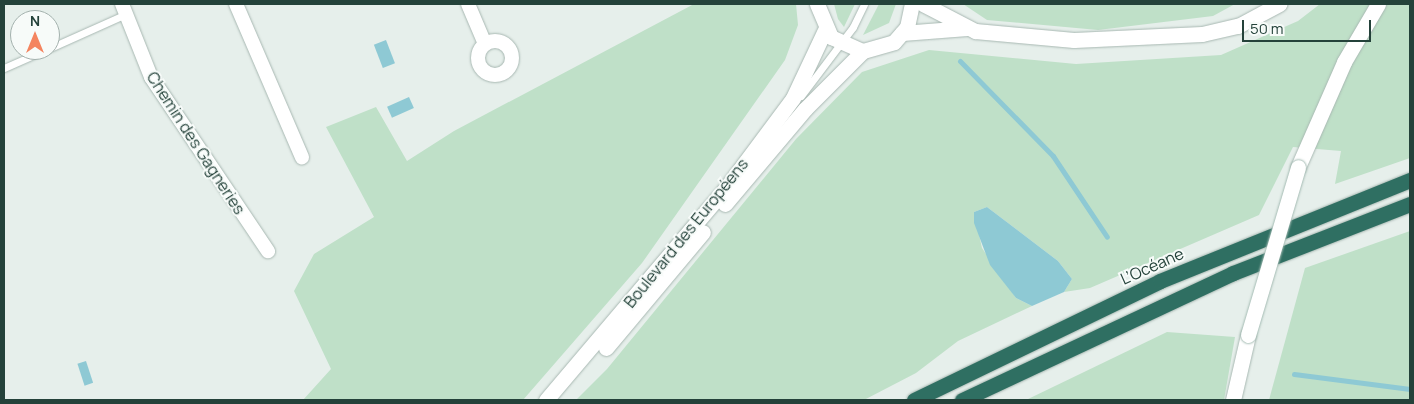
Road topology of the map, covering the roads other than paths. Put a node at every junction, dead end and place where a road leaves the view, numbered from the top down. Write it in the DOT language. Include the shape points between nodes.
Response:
graph roads {
  1 [pos="236,4"];
  2 [pos="468,4"];
  3 [pos="817,4"];
  4 [pos="864,4"];
  5 [pos="912,4"];
  6 [pos="923,4"];
  7 [pos="1279,4"];
  8 [pos="1378,4"];
  9 [pos="124,9"];
  10 [pos="967,28"];
  11 [pos="825,30"];
  12 [pos="902,34"];
  13 [pos="60,43"];
  14 [pos="485,44"];
  15 [pos="840,44"];
  16 [pos="863,51"];
  17 [pos="22,60"];
  18 [pos="4,68"];
  19 [pos="302,157"];
  20 [pos="1410,180"];
  21 [pos="1410,204"];
  22 [pos="268,251"];
  23 [pos="546,400"];
  24 [pos="553,400"];
  25 [pos="560,400"];
  26 [pos="914,400"];
  27 [pos="962,400"];
  28 [pos="1233,400"];
  1 -- 19 [label="street"];
  2 -- 14 [label="street"];
  3 -- 11 [label="main road"];
  4 -- 15 [label="lane"];
  5 -- 12 [label="main road"];
  6 -- 10 [label="main road"];
  7 -- 10 [label="main road" via="1238,26 1202,34 1074,40"];
  8 -- 28 [label="main road, bridge" via="1340,70 1298,167 1248,335"];
  9 -- 13 [label="lane"];
  9 -- 22 [label="street, Chemin des Gagneries" via="151,77"];
  10 -- 12 [label="main road"];
  11 -- 15 [label="main road"];
  11 -- 23 [label="main road, Boulevard des Européens" via="793,98 726,188"];
  12 -- 16 [label="main road" via="884,47"];
  15 -- 16 [label="main road"];
  15 -- 24 [label="lane" via="696,234"];
  16 -- 25 [label="main road, Boulevard des Européens" via="805,109"];
  17 -- 18 [label="lane"];
  20 -- 26 [label="highway, L’Océane" via="1160,281"];
  21 -- 27 [label="highway" via="1233,273"];
}
